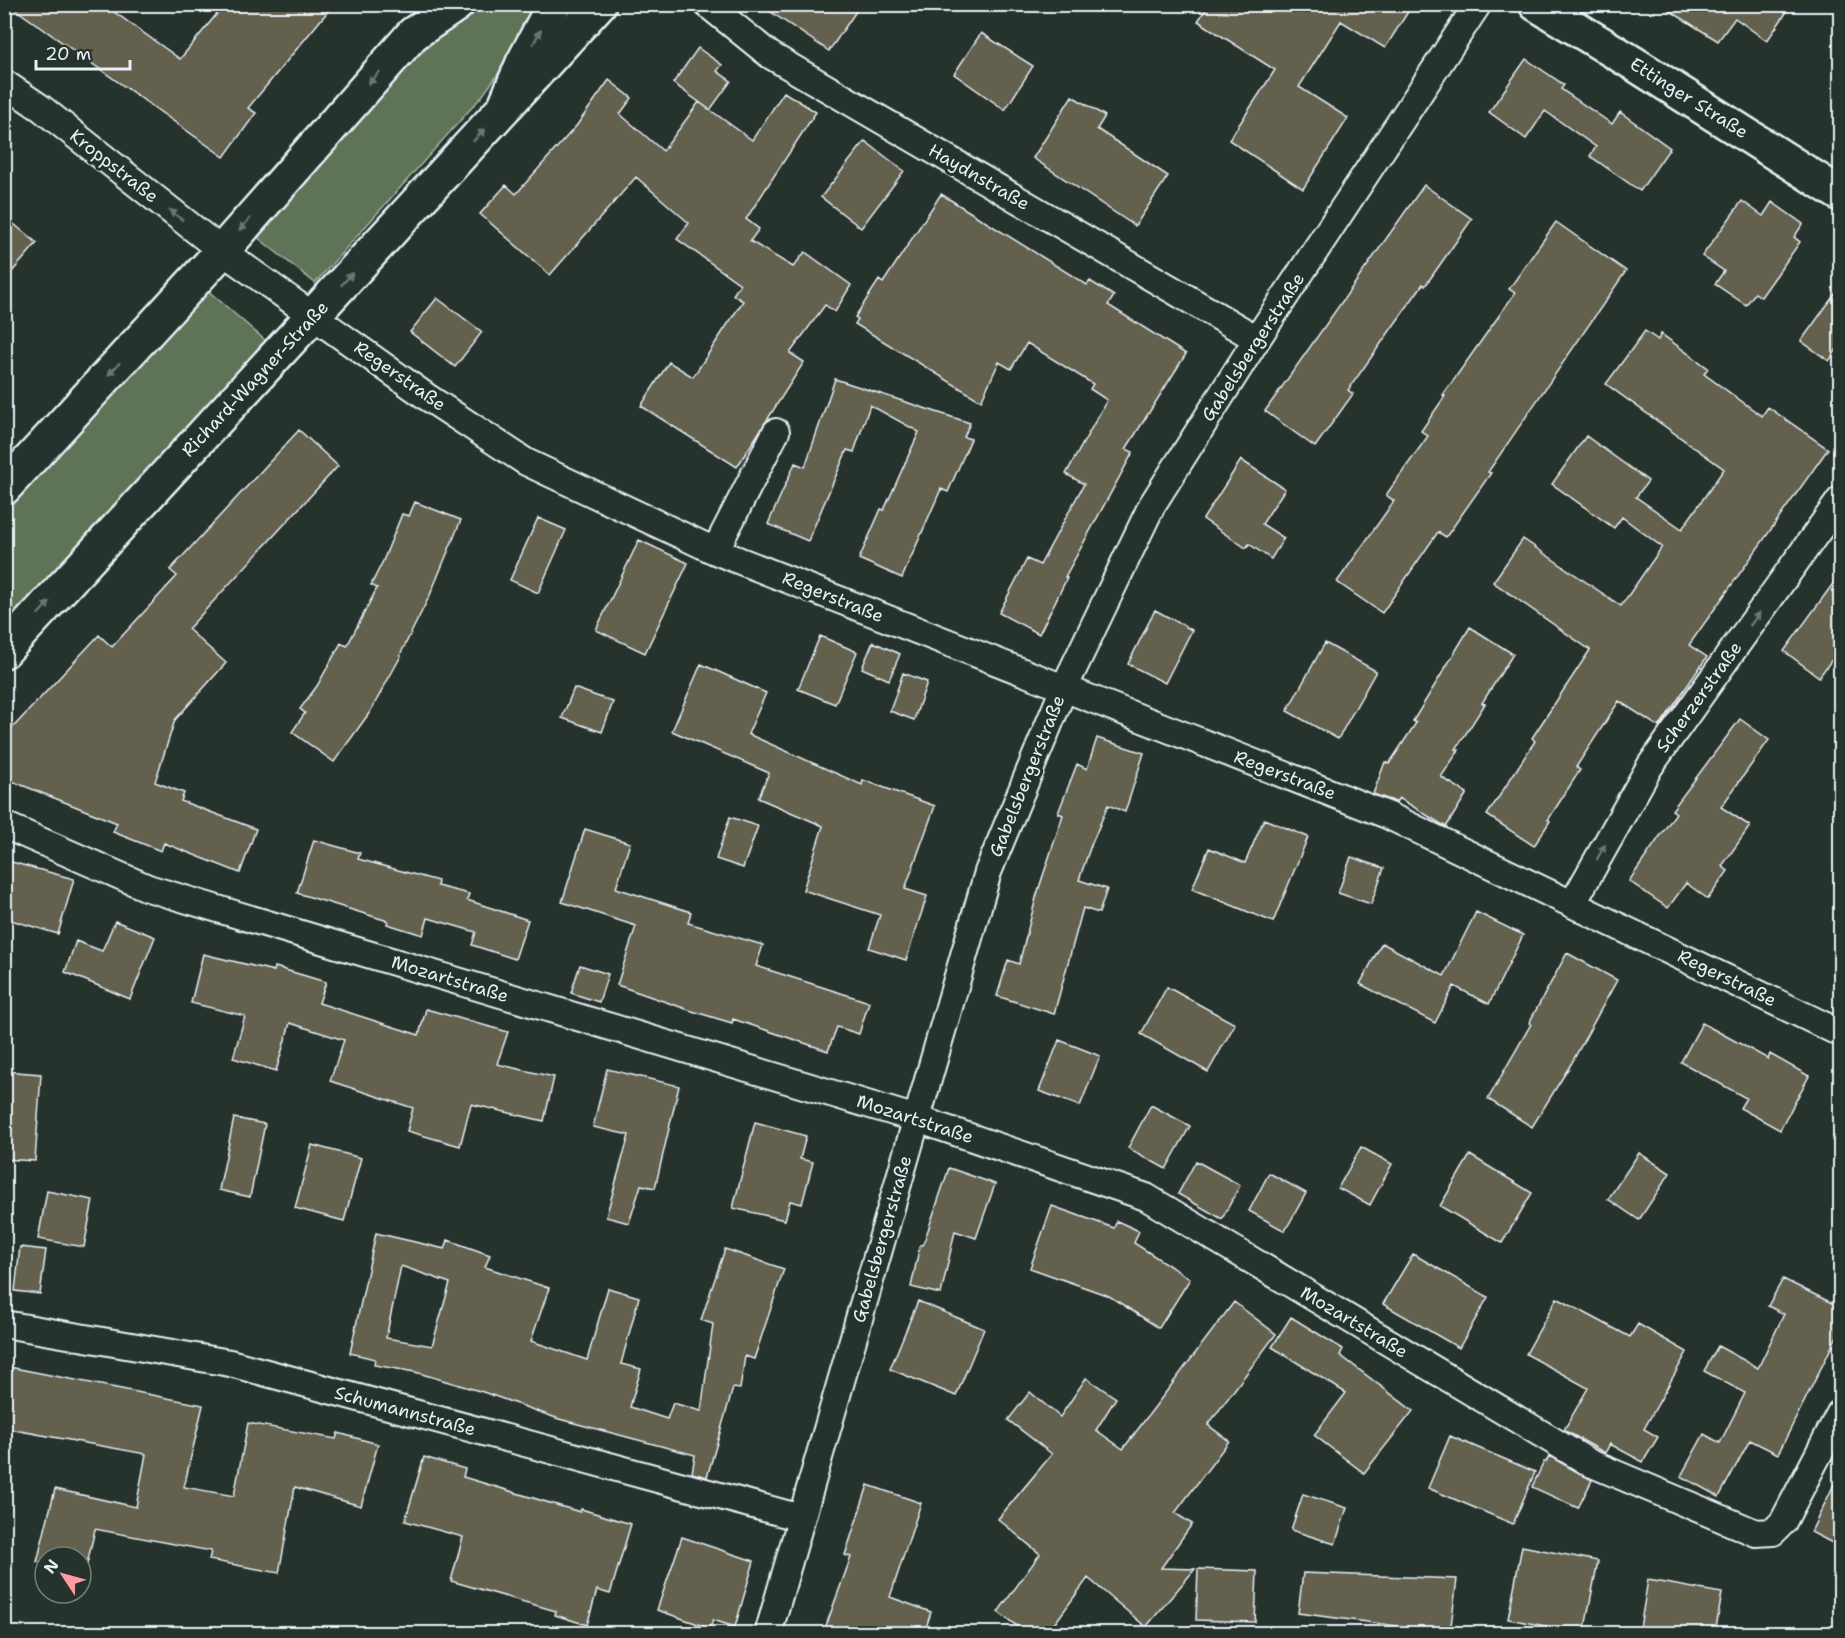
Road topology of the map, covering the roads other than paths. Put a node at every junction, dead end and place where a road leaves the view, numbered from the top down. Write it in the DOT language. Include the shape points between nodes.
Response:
graph roads {
  1 [pos="440,4"];
  2 [pos="457,4"];
  3 [pos="554,4"];
  4 [pos="599,4"];
  5 [pos="707,4"];
  6 [pos="1479,4"];
  7 [pos="1536,4"];
  8 [pos="413,34"];
  9 [pos="4,83"];
  10 [pos="504,108"];
  11 [pos="1840,194"];
  12 [pos="222,251"];
  13 [pos="313,316"];
  14 [pos="1257,339"];
  15 [pos="776,432"];
  16 [pos="4,488"];
  17 [pos="1840,500"];
  18 [pos="715,551"];
  19 [pos="4,651"];
  20 [pos="1064,688"];
  21 [pos="4,825"];
  22 [pos="1573,903"];
  23 [pos="1840,1033"];
  24 [pos="917,1119"];
  25 [pos="4,1324"];
  26 [pos="1839,1420"];
  27 [pos="801,1518"];
  28 [pos="768,1634"];
  1 -- 8 [label="main road"];
  2 -- 8 [label="main road"];
  10 -- 3 [label="main road, Richard-Wagner-Straße, one-way"];
  4 -- 10 [label="main road, Richard-Wagner-Straße"];
  5 -- 14 [label="street, Haydnstraße" via="770,54"];
  6 -- 14 [label="street, Gabelsbergerstraße"];
  7 -- 11 [label="main road, Ettinger Straße"];
  8 -- 12 [label="main road, one-way"];
  12 -- 9 [label="street, Kroppstraße, one-way"];
  13 -- 10 [label="main road, Richard-Wagner-Straße, one-way"];
  12 -- 13 [label="street, Regerstraße"];
  12 -- 16 [label="main road, one-way"];
  13 -- 18 [label="street, Regerstraße" via="526,462"];
  19 -- 13 [label="main road, Richard-Wagner-Straße, one-way"];
  14 -- 20 [label="street, Gabelsbergerstraße" via="1152,505"];
  15 -- 18 [label="street"];
  22 -- 17 [label="street, Scherzerstraße, one-way" via="1650,766"];
  18 -- 20 [label="street, Regerstraße"];
  20 -- 22 [label="street, Regerstraße" via="1386,815"];
  20 -- 24 [label="street, Gabelsbergerstraße" via="988,872"];
  21 -- 24 [label="street, Mozartstraße" via="148,888"];
  22 -- 23 [label="street, Regerstraße"];
  24 -- 26 [label="street, Mozartstraße" via="1146,1197 1590,1463 1756,1533 1773,1532 1783,1522"];
  24 -- 27 [label="street, Gabelsbergerstraße"];
  25 -- 27 [label="street, Schumannstraße" via="230,1363"];
  27 -- 28 [label="street, Gabelsbergerstraße"];
}
